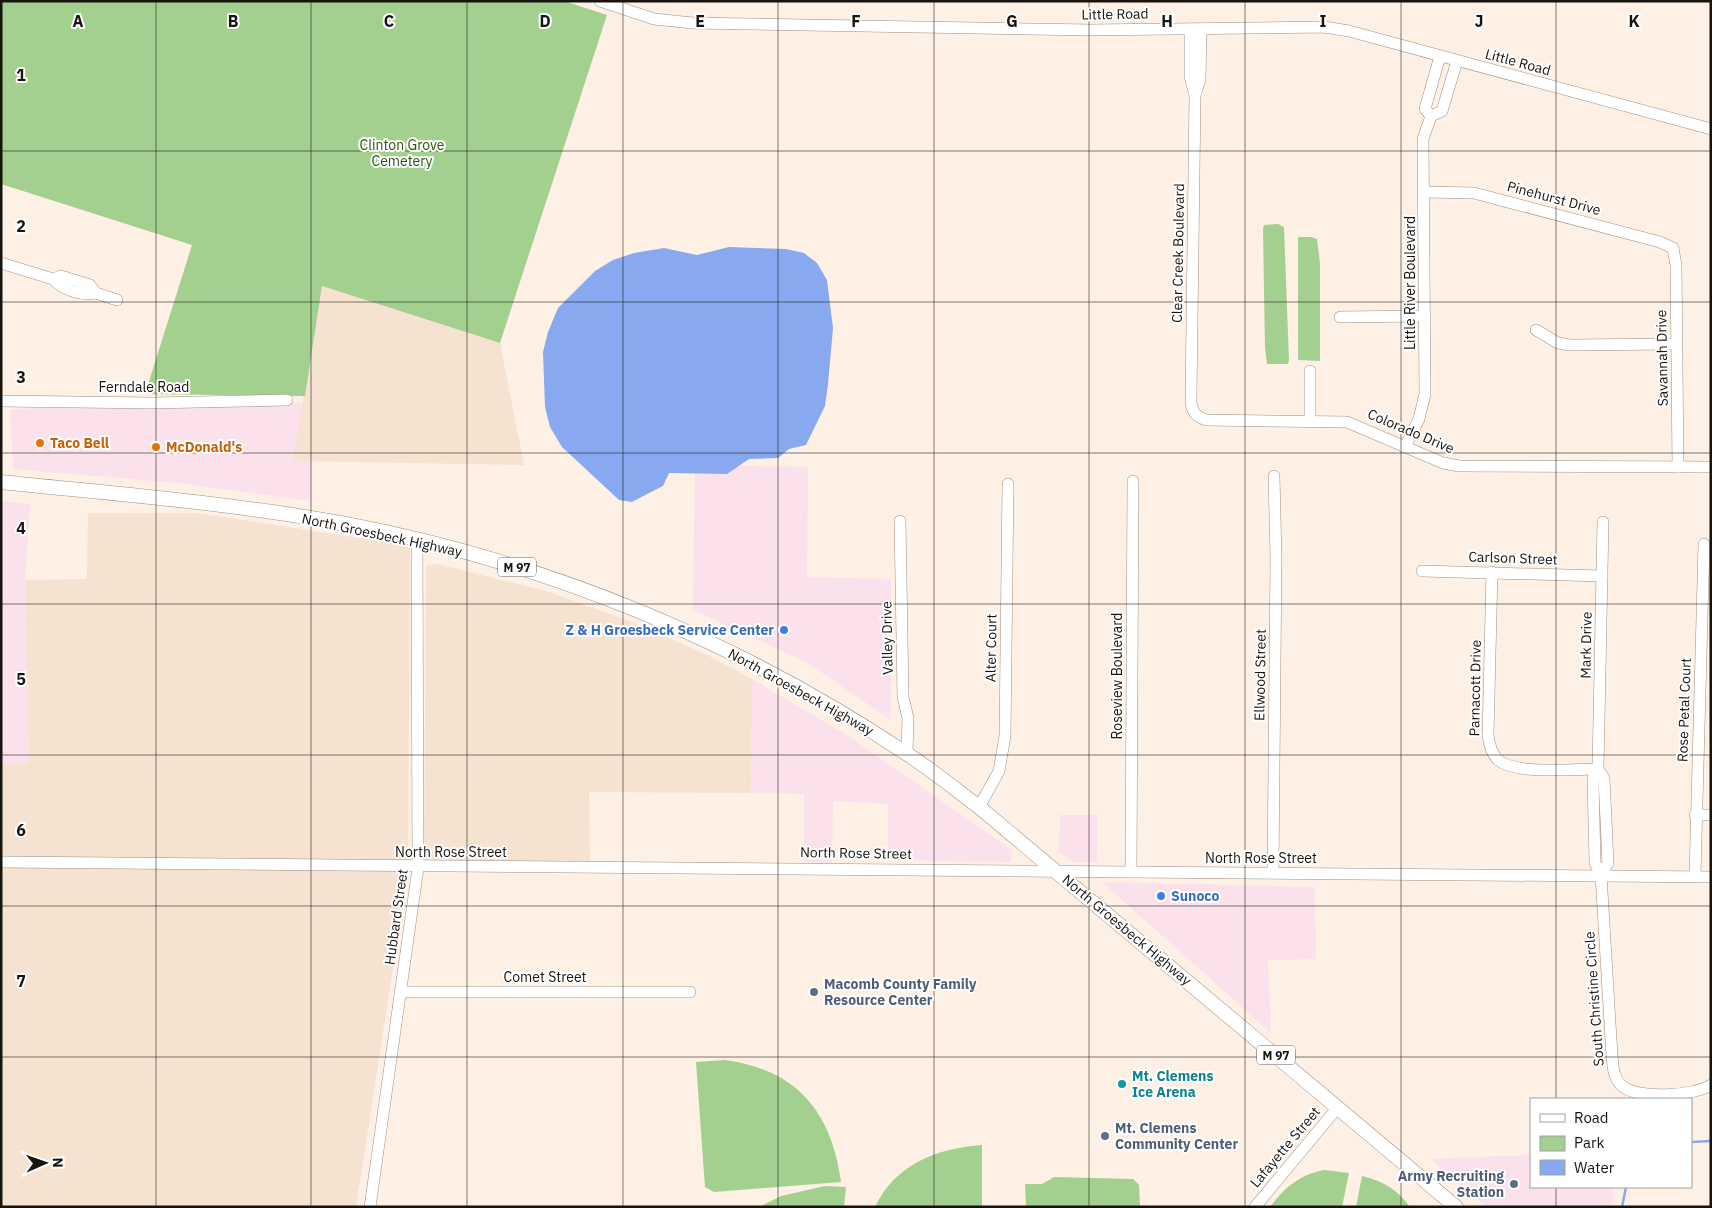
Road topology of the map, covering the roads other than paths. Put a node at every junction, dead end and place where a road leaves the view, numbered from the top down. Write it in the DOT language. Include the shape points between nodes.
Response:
graph roads {
  1 [pos="600,1"];
  2 [pos="1196,29"];
  3 [pos="1440,56"];
  4 [pos="1457,61"];
  5 [pos="1430,88"];
  6 [pos="1447,93"];
  7 [pos="1431,116"];
  8 [pos="1711,129"];
  9 [pos="1424,192"];
  10 [pos="1673,248"];
  11 [pos="1,263"];
  12 [pos="117,300"];
  13 [pos="1425,316"];
  14 [pos="1340,317"];
  15 [pos="1536,330"];
  16 [pos="1676,344"];
  17 [pos="1310,371"];
  18 [pos="287,400"];
  19 [pos="1,401"];
  20 [pos="1193,411"];
  21 [pos="1310,421"];
  22 [pos="1405,447"];
  23 [pos="1678,467"];
  24 [pos="1711,467"];
  25 [pos="1274,476"];
  26 [pos="1,482"];
  27 [pos="1133,482"];
  28 [pos="1008,484"];
  29 [pos="900,521"];
  30 [pos="1603,522"];
  31 [pos="417,539"];
  32 [pos="1704,544"];
  33 [pos="1422,571"];
  34 [pos="1492,572"];
  35 [pos="1602,576"];
  36 [pos="907,754"];
  37 [pos="1598,769"];
  38 [pos="979,807"];
  39 [pos="1695,815"];
  40 [pos="1711,815"];
  41 [pos="1,862"];
  42 [pos="418,868"];
  43 [pos="1055,870"];
  44 [pos="1131,872"];
  45 [pos="1273,873"];
  46 [pos="1601,875"];
  47 [pos="1695,876"];
  48 [pos="1711,876"];
  49 [pos="401,992"];
  50 [pos="690,992"];
  51 [pos="1711,1085"];
  52 [pos="1338,1107"];
  53 [pos="370,1207"];
  54 [pos="1255,1207"];
  55 [pos="1456,1207"];
  1 -- 2 [label="street, Little Road" via="654,19 693,24"];
  2 -- 3 [label="street, Little Road" via="1324,27"];
  2 -- 20 [label="street, Clear Creek Boulevard" via="1190,82 1195,95"];
  3 -- 4 [label="street, Little Road"];
  3 -- 5 [label="street, Little River Boulevard"];
  4 -- 6 [label="street, Little River Boulevard"];
  4 -- 8 [label="street, Little Road"];
  5 -- 6 [label="street"];
  5 -- 7 [label="street, Little River Boulevard" via="1425,109"];
  6 -- 7 [label="street, Little River Boulevard" via="1442,111"];
  7 -- 9 [label="street, Little River Boulevard" via="1423,139"];
  9 -- 10 [label="street, Pinehurst Drive" via="1489,196"];
  9 -- 13 [label="street, Little River Boulevard"];
  10 -- 16 [label="street, Savannah Drive"];
  11 -- 12 [label="street" via="53,279 58,286"];
  13 -- 14 [label="street"];
  13 -- 22 [label="street, Little River Boulevard" via="1425,394 1419,419"];
  15 -- 16 [label="street" via="1558,343 1570,345"];
  16 -- 23 [label="street, Savannah Drive"];
  17 -- 21 [label="street"];
  18 -- 19 [label="street, Ferndale Road" via="152,403"];
  20 -- 21 [label="street, Colorado Drive" via="1206,420"];
  21 -- 22 [label="street, Colorado Drive" via="1347,422"];
  22 -- 23 [label="street, Colorado Drive" via="1459,466"];
  23 -- 24 [label="street, Colorado Drive"];
  25 -- 45 [label="street, Ellwood Street"];
  26 -- 31 [label="main road, North Groesbeck Highway / M 97" via="273,513"];
  27 -- 44 [label="street, Roseview Boulevard"];
  28 -- 38 [label="street, Alter Court" via="1005,736 999,771"];
  29 -- 36 [label="street, Valley Drive"];
  30 -- 35 [label="street, Mark Drive"];
  31 -- 36 [label="main road, North Groesbeck Highway / M 97" via="565,583 670,625 760,667"];
  31 -- 42 [label="street, Hubbard Street"];
  32 -- 39 [label="street, Rose Petal Court"];
  33 -- 34 [label="street, Carlson Street"];
  34 -- 35 [label="street, Carlson Street"];
  34 -- 37 [label="street, Parnacott Drive" via="1488,735 1494,755 1499,761 1515,767"];
  35 -- 37 [label="street, Mark Drive"];
  36 -- 38 [label="main road, North Groesbeck Highway / M 97"];
  37 -- 46 [label="street, Mark Drive" via="1604,778 1608,863"];
  38 -- 43 [label="main road, North Groesbeck Highway / M 97"];
  39 -- 40 [label="street"];
  39 -- 47 [label="street, Rose Petal Court"];
  41 -- 42 [label="street, North Rose Street"];
  42 -- 43 [label="street, North Rose Street"];
  42 -- 49 [label="street, Hubbard Street"];
  43 -- 44 [label="street, North Rose Street"];
  43 -- 52 [label="main road, North Groesbeck Highway / M 97"];
  44 -- 45 [label="street, North Rose Street"];
  45 -- 46 [label="street, North Rose Street"];
  46 -- 47 [label="street, North Rose Street"];
  46 -- 51 [label="street, South Christine Circle" via="1612,1056 1618,1081 1631,1092 1643,1094 1692,1092"];
  47 -- 48 [label="street, North Rose Street"];
  49 -- 50 [label="street, Comet Street"];
  49 -- 53 [label="street, Hubbard Street"];
  52 -- 54 [label="street, Lafayette Street"];
  52 -- 55 [label="main road, North Groesbeck Highway / M 97"];
}
